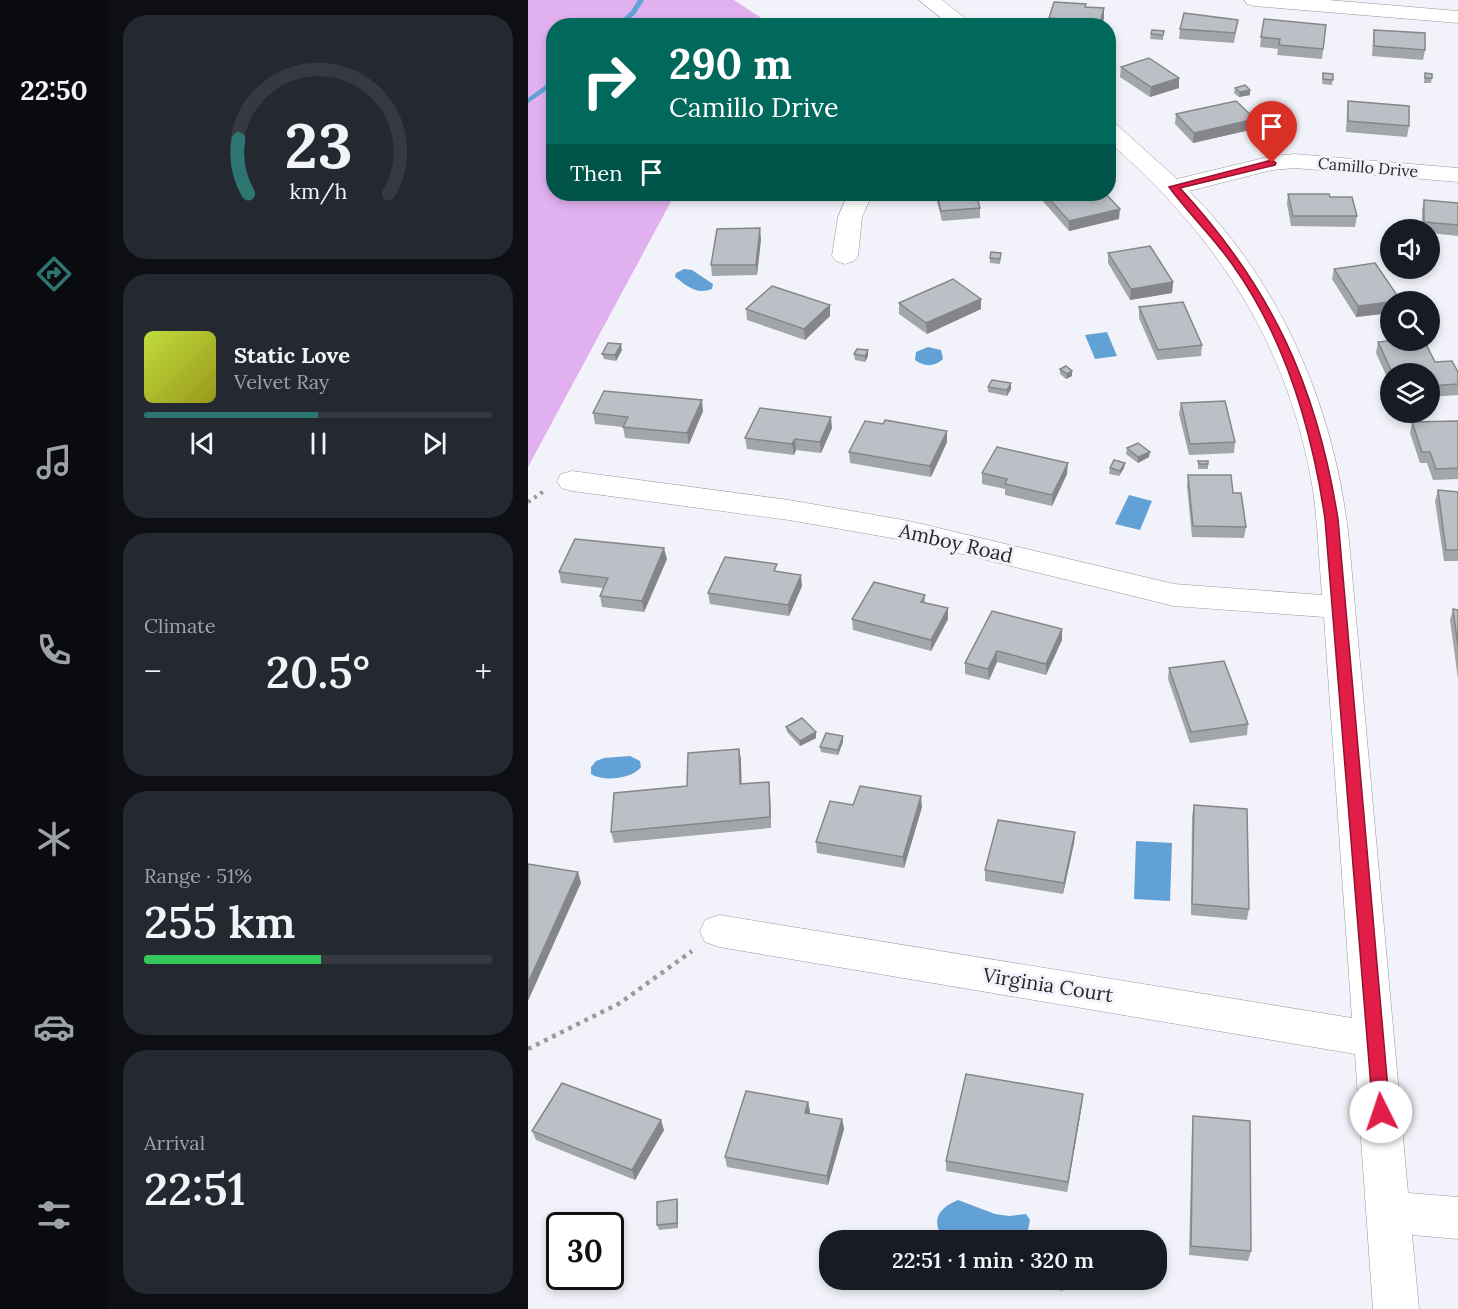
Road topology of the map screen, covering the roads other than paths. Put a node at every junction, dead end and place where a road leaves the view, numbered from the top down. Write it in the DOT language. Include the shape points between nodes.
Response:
graph roads {
  1 [pos="932,0"];
  2 [pos="1254,0"];
  3 [pos="1458,17"];
  4 [pos="955,18"];
  5 [pos="1116,136"];
  6 [pos="1458,175"];
  7 [pos="1174,187"];
  8 [pos="857,201"];
  9 [pos="845,256"];
  10 [pos="572,481"];
  11 [pos="1339,607"];
  12 [pos="719,931"];
  13 [pos="1376,1040"];
  14 [pos="1389,1212"];
  15 [pos="1458,1218"];
  16 [pos="1396,1309"];
  1 -- 4 [label="street"];
  2 -- 3 [label="street"];
  5 -- 7 [label="street"];
  6 -- 7 [label="street, Camillo Drive" via="1295,161"];
  7 -- 11 [label="street" via="1239,266 1290,362 1310,417 1325,477"];
  8 -- 9 [label="street" via="850,217"];
  10 -- 11 [label="street, Amboy Road" via="789,510 909,531 1174,595"];
  11 -- 13 [label="street"];
  12 -- 13 [label="street, Virginia Court"];
  13 -- 14 [label="street"];
  14 -- 15 [label="street"];
  14 -- 16 [label="street"];
}
